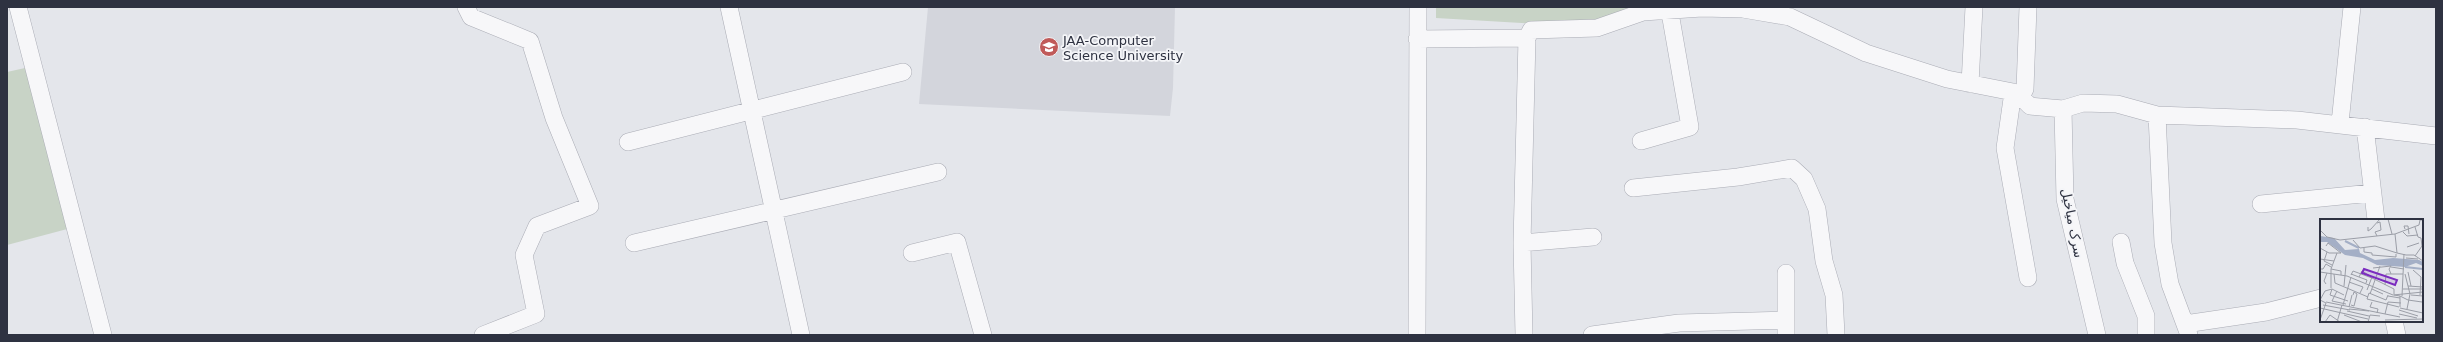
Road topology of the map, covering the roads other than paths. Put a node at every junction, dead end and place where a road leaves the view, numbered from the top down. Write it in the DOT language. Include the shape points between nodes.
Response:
graph roads {
  1 [pos="18,7"];
  2 [pos="466,7"];
  3 [pos="1418,7"];
  4 [pos="1974,7"];
  5 [pos="2028,7"];
  6 [pos="2352,7"];
  7 [pos="733,8"];
  8 [pos="1669,9"];
  9 [pos="1791,12"];
  10 [pos="1527,38"];
  11 [pos="1417,39"];
  12 [pos="903,72"];
  13 [pos="1970,84"];
  14 [pos="2017,94"];
  15 [pos="2063,109"];
  16 [pos="751,110"];
  17 [pos="2157,115"];
  18 [pos="2340,124"];
  19 [pos="2365,127"];
  20 [pos="2436,136"];
  21 [pos="1641,141"];
  22 [pos="628,142"];
  23 [pos="938,172"];
  24 [pos="1633,188"];
  25 [pos="2372,193"];
  26 [pos="2261,204"];
  27 [pos="775,211"];
  28 [pos="2376,219"];
  29 [pos="1593,237"];
  30 [pos="2121,242"];
  31 [pos="634,243"];
  32 [pos="1522,243"];
  33 [pos="912,253"];
  34 [pos="1786,273"];
  35 [pos="2028,278"];
  36 [pos="2320,298"];
  37 [pos="2394,322"];
  38 [pos="1786,328"];
  39 [pos="2185,331"];
  40 [pos="103,335"];
  41 [pos="484,335"];
  42 [pos="801,335"];
  43 [pos="983,335"];
  44 [pos="1417,335"];
  45 [pos="1524,335"];
  46 [pos="1592,335"];
  47 [pos="1836,335"];
  48 [pos="2097,335"];
  49 [pos="2146,335"];
  50 [pos="2397,335"];
  1 -- 40 [label="street"];
  2 -- 41 [label="street" via="471,17 530,41 554,118 590,206 537,226 524,255 536,314"];
  3 -- 11 [label="street"];
  4 -- 13 [label="street"];
  5 -- 14 [label="street" via="2026,89"];
  6 -- 18 [label="street"];
  7 -- 16 [label="street"];
  8 -- 9 [label="street"];
  8 -- 10 [label="street" via="1643,12 1597,28 1532,30"];
  8 -- 21 [label="street" via="1690,127"];
  9 -- 13 [label="street" via="1866,53"];
  10 -- 11 [label="street"];
  10 -- 32 [label="street"];
  11 -- 44 [label="street"];
  12 -- 16 [label="street"];
  13 -- 14 [label="street"];
  14 -- 15 [label="street" via="2030,106"];
  14 -- 35 [label="street" via="2004,148"];
  15 -- 17 [label="street" via="2083,103 2117,104"];
  15 -- 48 [label="street, سرک میاخیل" via="2066,199"];
  16 -- 22 [label="street"];
  16 -- 27 [label="street"];
  17 -- 18 [label="street"];
  17 -- 39 [label="street" via="2163,243 2170,284"];
  18 -- 19 [label="street"];
  19 -- 20 [label="street"];
  19 -- 25 [label="street"];
  23 -- 27 [label="street"];
  24 -- 47 [label="street" via="1792,168 1804,179 1817,209 1824,261 1834,295"];
  25 -- 26 [label="street"];
  25 -- 28 [label="street"];
  27 -- 31 [label="street"];
  27 -- 42 [label="street"];
  29 -- 32 [label="street"];
  30 -- 49 [label="street" via="2146,316"];
  32 -- 45 [label="street"];
  33 -- 43 [label="street" via="957,242"];
  34 -- 38 [label="street"];
  36 -- 39 [label="street"];
  37 -- 50 [label="street"];
  38 -- 46 [label="street" via="1679,323"];
}
